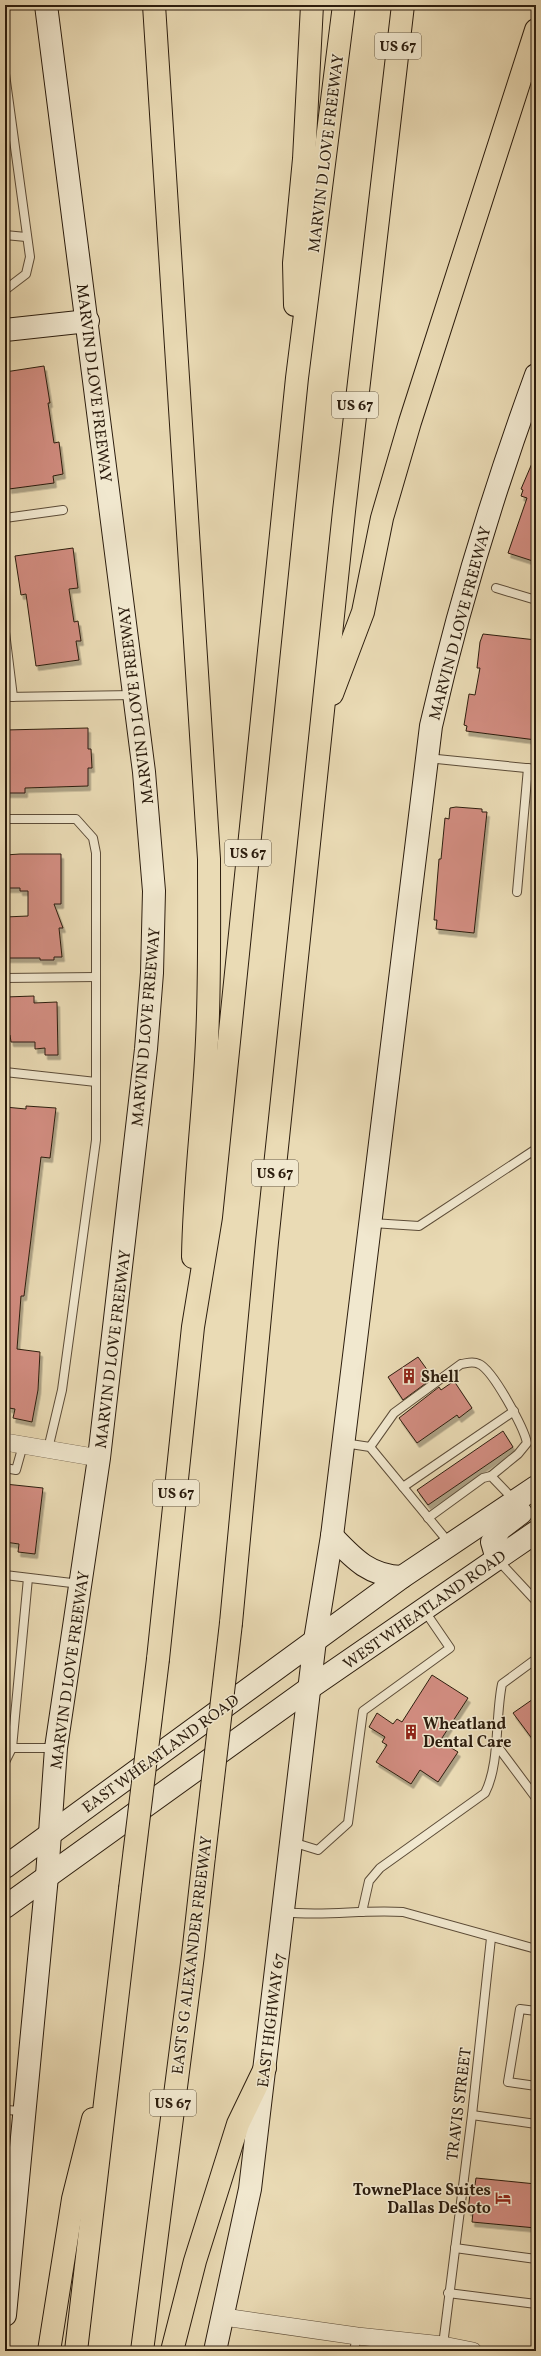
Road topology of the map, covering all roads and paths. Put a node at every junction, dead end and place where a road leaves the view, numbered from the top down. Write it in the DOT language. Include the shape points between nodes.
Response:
graph roads {
  1 [pos="46,5"];
  2 [pos="154,5"];
  3 [pos="312,5"];
  4 [pos="344,5"];
  5 [pos="403,5"];
  6 [pos="418,5"];
  7 [pos="536,30"];
  8 [pos="5,74"];
  9 [pos="394,87"];
  10 [pos="5,235"];
  11 [pos="26,237"];
  12 [pos="5,290"];
  13 [pos="88,321"];
  14 [pos="5,330"];
  15 [pos="536,375"];
  16 [pos="297,378"];
  17 [pos="63,510"];
  18 [pos="5,518"];
  19 [pos="496,588"];
  20 [pos="536,600"];
  21 [pos="5,632"];
  22 [pos="134,695"];
  23 [pos="9,697"];
  24 [pos="321,722"];
  25 [pos="426,758"];
  26 [pos="532,769"];
  27 [pos="5,819"];
  28 [pos="517,892"];
  29 [pos="96,977"];
  30 [pos="5,978"];
  31 [pos="5,1072"];
  32 [pos="96,1082"];
  33 [pos="536,1149"];
  34 [pos="369,1223"];
  35 [pos="193,1327"];
  36 [pos="514,1411"];
  37 [pos="5,1442"];
  38 [pos="343,1443"];
  39 [pos="23,1445"];
  40 [pos="370,1447"];
  41 [pos="48,1449"];
  42 [pos="99,1458"];
  43 [pos="5,1468"];
  44 [pos="491,1476"];
  45 [pos="403,1487"];
  46 [pos="536,1487"];
  47 [pos="526,1501"];
  48 [pos="428,1518"];
  49 [pos="536,1532"];
  50 [pos="332,1536"];
  51 [pos="452,1545"];
  52 [pos="497,1559"];
  53 [pos="5,1576"];
  54 [pos="28,1578"];
  55 [pos="402,1578"];
  56 [pos="80,1584"];
  57 [pos="536,1601"];
  58 [pos="423,1609"];
  59 [pos="316,1640"];
  60 [pos="536,1659"];
  61 [pos="311,1687"];
  62 [pos="495,1743"];
  63 [pos="9,1748"];
  64 [pos="56,1748"];
  65 [pos="5,1762"];
  66 [pos="536,1798"];
  67 [pos="50,1834"];
  68 [pos="291,1842"];
  69 [pos="5,1867"];
  70 [pos="48,1876"];
  71 [pos="5,1907"];
  72 [pos="284,1912"];
  73 [pos="362,1912"];
  74 [pos="491,1938"];
  75 [pos="536,1949"];
  76 [pos="536,2011"];
  77 [pos="110,2060"];
  78 [pos="264,2068"];
  79 [pos="536,2086"];
  80 [pos="15,2110"];
  81 [pos="472,2115"];
  82 [pos="536,2124"];
  83 [pos="454,2248"];
  84 [pos="536,2259"];
  85 [pos="448,2293"];
  86 [pos="536,2304"];
  87 [pos="5,2306"];
  88 [pos="224,2317"];
  89 [pos="356,2343"];
  90 [pos="443,2344"];
  91 [pos="49,2351"];
  92 [pos="76,2351"];
  93 [pos="142,2351"];
  94 [pos="172,2351"];
  95 [pos="215,2351"];
  96 [pos="473,2351"];
  1 -- 13 [label="main road, MARVIN D LOVE FREEWAY"];
  2 -- 35 [label="highway" via="208,858 210,959 207,1040 194,1212"];
  3 -- 16 [label="highway" via="304,159 294,262"];
  4 -- 16 [label="highway, MARVIN D LOVE FREEWAY / US 67"];
  5 -- 9 [label="highway, US 67"];
  6 -- 9 [label="highway"];
  7 -- 24 [label="highway" via="410,422 382,518 363,612"];
  8 -- 11 [label="lane"];
  9 -- 24 [label="highway, US 67" via="365,320"];
  10 -- 11 [label="lane"];
  11 -- 12 [label="lane" via="30,257 26,274"];
  13 -- 14 [label="main road"];
  13 -- 22 [label="main road, MARVIN D LOVE FREEWAY"];
  15 -- 25 [label="main road, MARVIN D LOVE FREEWAY" via="508,452 447,658 430,726"];
  16 -- 35 [label="highway, MARVIN D LOVE FREEWAY / US 67" via="211,1217"];
  17 -- 18 [label="lane"];
  19 -- 20 [label="lane"];
  21 -- 23 [label="lane"];
  22 -- 23 [label="lane"];
  22 -- 42 [label="main road, MARVIN D LOVE FREEWAY" via="154,891 152,972 146,1049"];
  24 -- 93 [label="highway, EAST S G ALEXANDER FREEWAY / US 67, bridge" via="231,1623 193,1955"];
  25 -- 26 [label="lane"];
  25 -- 34 [label="main road, MARVIN D LOVE FREEWAY"];
  26 -- 28 [label="lane"];
  27 -- 29 [label="lane" via="76,819 93,838 96,853"];
  29 -- 30 [label="lane"];
  29 -- 32 [label="lane"];
  31 -- 32 [label="lane"];
  32 -- 41 [label="lane" via="95,1148 62,1390"];
  33 -- 34 [label="lane" via="419,1226"];
  34 -- 38 [label="main road, MARVIN D LOVE FREEWAY"];
  35 -- 77 [label="highway, MARVIN D LOVE FREEWAY / US 67, bridge" via="145,1780"];
  36 -- 40 [label="lane" via="481,1364 461,1364 394,1413"];
  36 -- 44 [label="lane" via="528,1443"];
  36 -- 45 [label="lane"];
  37 -- 39 [label="street"];
  38 -- 40 [label="lane"];
  38 -- 50 [label="main road, MARVIN D LOVE FREEWAY"];
  39 -- 41 [label="street"];
  39 -- 43 [label="lane" via="16,1470"];
  40 -- 45 [label="lane"];
  41 -- 42 [label="street"];
  42 -- 56 [label="main road, MARVIN D LOVE FREEWAY"];
  44 -- 47 [label="lane"];
  44 -- 48 [label="lane" via="483,1478"];
  45 -- 48 [label="lane"];
  46 -- 47 [label="main road"];
  47 -- 51 [label="main road"];
  47 -- 52 [label="main road" via="500,1529 492,1542"];
  48 -- 51 [label="lane"];
  49 -- 52 [label="main road, WEST WHEATLAND ROAD"];
  50 -- 55 [label="main road" via="357,1561 374,1572 386,1577"];
  50 -- 59 [label="main road, MARVIN D LOVE FREEWAY"];
  51 -- 55 [label="main road"];
  52 -- 57 [label="lane"];
  52 -- 58 [label="main road, WEST WHEATLAND ROAD"];
  53 -- 54 [label="lane"];
  54 -- 56 [label="lane"];
  54 -- 63 [label="lane"];
  55 -- 59 [label="main road"];
  56 -- 64 [label="main road, MARVIN D LOVE FREEWAY"];
  58 -- 61 [label="main road, WEST WHEATLAND ROAD"];
  58 -- 68 [label="lane" via="450,1648 363,1711 348,1822 318,1850"];
  59 -- 61 [label="main road, MARVIN D LOVE FREEWAY"];
  59 -- 67 [label="main road, EAST WHEATLAND ROAD"];
  60 -- 62 [label="lane" via="502,1684"];
  61 -- 68 [label="main road, EAST HIGHWAY 67"];
  61 -- 70 [label="main road"];
  62 -- 66 [label="lane"];
  62 -- 73 [label="lane" via="491,1781 485,1793 380,1868 369,1881"];
  63 -- 64 [label="lane"];
  63 -- 65 [label="lane"];
  64 -- 67 [label="main road, MARVIN D LOVE FREEWAY"];
  67 -- 69 [label="main road, EAST WHEATLAND ROAD"];
  67 -- 70 [label="main road"];
  68 -- 72 [label="main road, EAST HIGHWAY 67"];
  70 -- 71 [label="main road"];
  70 -- 80 [label="main road"];
  72 -- 73 [label="lane" via="304,1915"];
  72 -- 78 [label="main road, EAST HIGHWAY 67"];
  73 -- 74 [label="lane" via="403,1912"];
  74 -- 75 [label="lane"];
  74 -- 81 [label="lane, TRAVIS STREET"];
  76 -- 79 [label="lane" via="520,2009 508,2082"];
  77 -- 91 [label="highway" via="82,2156"];
  77 -- 92 [label="highway, US 67"];
  78 -- 88 [label="main road, EAST HIGHWAY 67" via="250,2189"];
  78 -- 94 [label="highway" via="238,2124 195,2261"];
  80 -- 87 [label="main road"];
  81 -- 82 [label="lane"];
  81 -- 83 [label="lane, TRAVIS STREET"];
  83 -- 84 [label="lane"];
  83 -- 85 [label="lane, TRAVIS STREET"];
  85 -- 86 [label="lane"];
  85 -- 90 [label="lane, TRAVIS STREET"];
  88 -- 89 [label="street"];
  88 -- 95 [label="main road, EAST HIGHWAY 67"];
  89 -- 90 [label="street"];
  90 -- 96 [label="street"];
}
